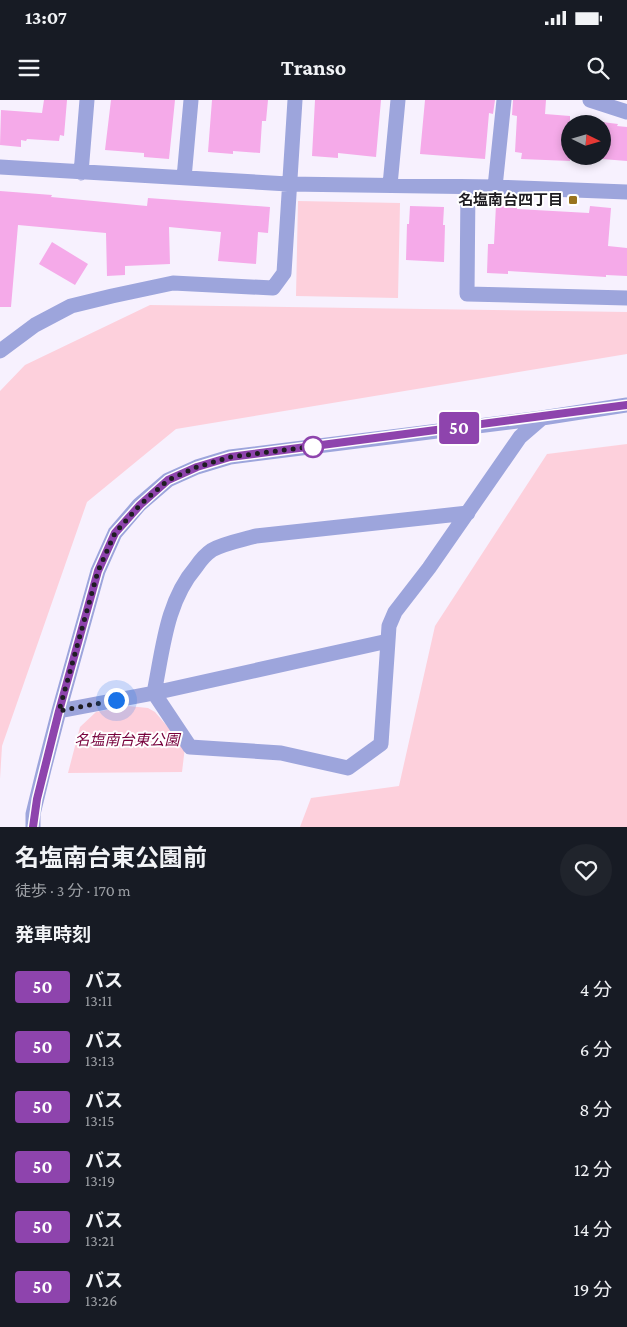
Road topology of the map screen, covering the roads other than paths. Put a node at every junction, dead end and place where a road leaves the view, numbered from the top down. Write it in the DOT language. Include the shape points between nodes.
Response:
graph roads {
  1 [pos="87,100"];
  2 [pos="191,100"];
  3 [pos="295,100"];
  4 [pos="398,100"];
  5 [pos="504,100"];
  6 [pos="590,100"];
  7 [pos="627,112"];
  8 [pos="0,167"];
  9 [pos="81,173"];
  10 [pos="184,178"];
  11 [pos="288,184"];
  12 [pos="390,186"];
  13 [pos="468,187"];
  14 [pos="495,187"];
  15 [pos="627,192"];
  16 [pos="627,298"];
  17 [pos="0,351"];
  18 [pos="627,405"];
  19 [pos="542,418"];
  20 [pos="468,513"];
  21 [pos="388,641"];
  22 [pos="154,693"];
  23 [pos="59,711"];
  24 [pos="32,827"];
  1 -- 9 [label="street"];
  2 -- 10 [label="street"];
  3 -- 11 [label="street"];
  4 -- 12 [label="street"];
  5 -- 14 [label="street"];
  6 -- 7 [label="street"];
  8 -- 9 [label="street"];
  9 -- 10 [label="street"];
  10 -- 11 [label="street"];
  11 -- 12 [label="street"];
  11 -- 17 [label="street" via="284,273 273,288 174,283 112,296 71,306 35,325"];
  12 -- 13 [label="street"];
  13 -- 14 [label="street"];
  13 -- 16 [label="street" via="467,294"];
  14 -- 15 [label="street"];
  18 -- 19 [label="street"];
  19 -- 20 [label="street" via="520,437"];
  19 -- 23 [label="street" via="230,457 168,480 115,533 98,571"];
  20 -- 21 [label="street" via="395,612 389,626"];
  20 -- 22 [label="street" via="256,536 212,550 185,580 173,605"];
  21 -- 22 [label="street"];
  21 -- 22 [label="street" via="381,744 348,768 281,753 190,747"];
  22 -- 23 [label="street"];
  23 -- 24 [label="street"];
}
